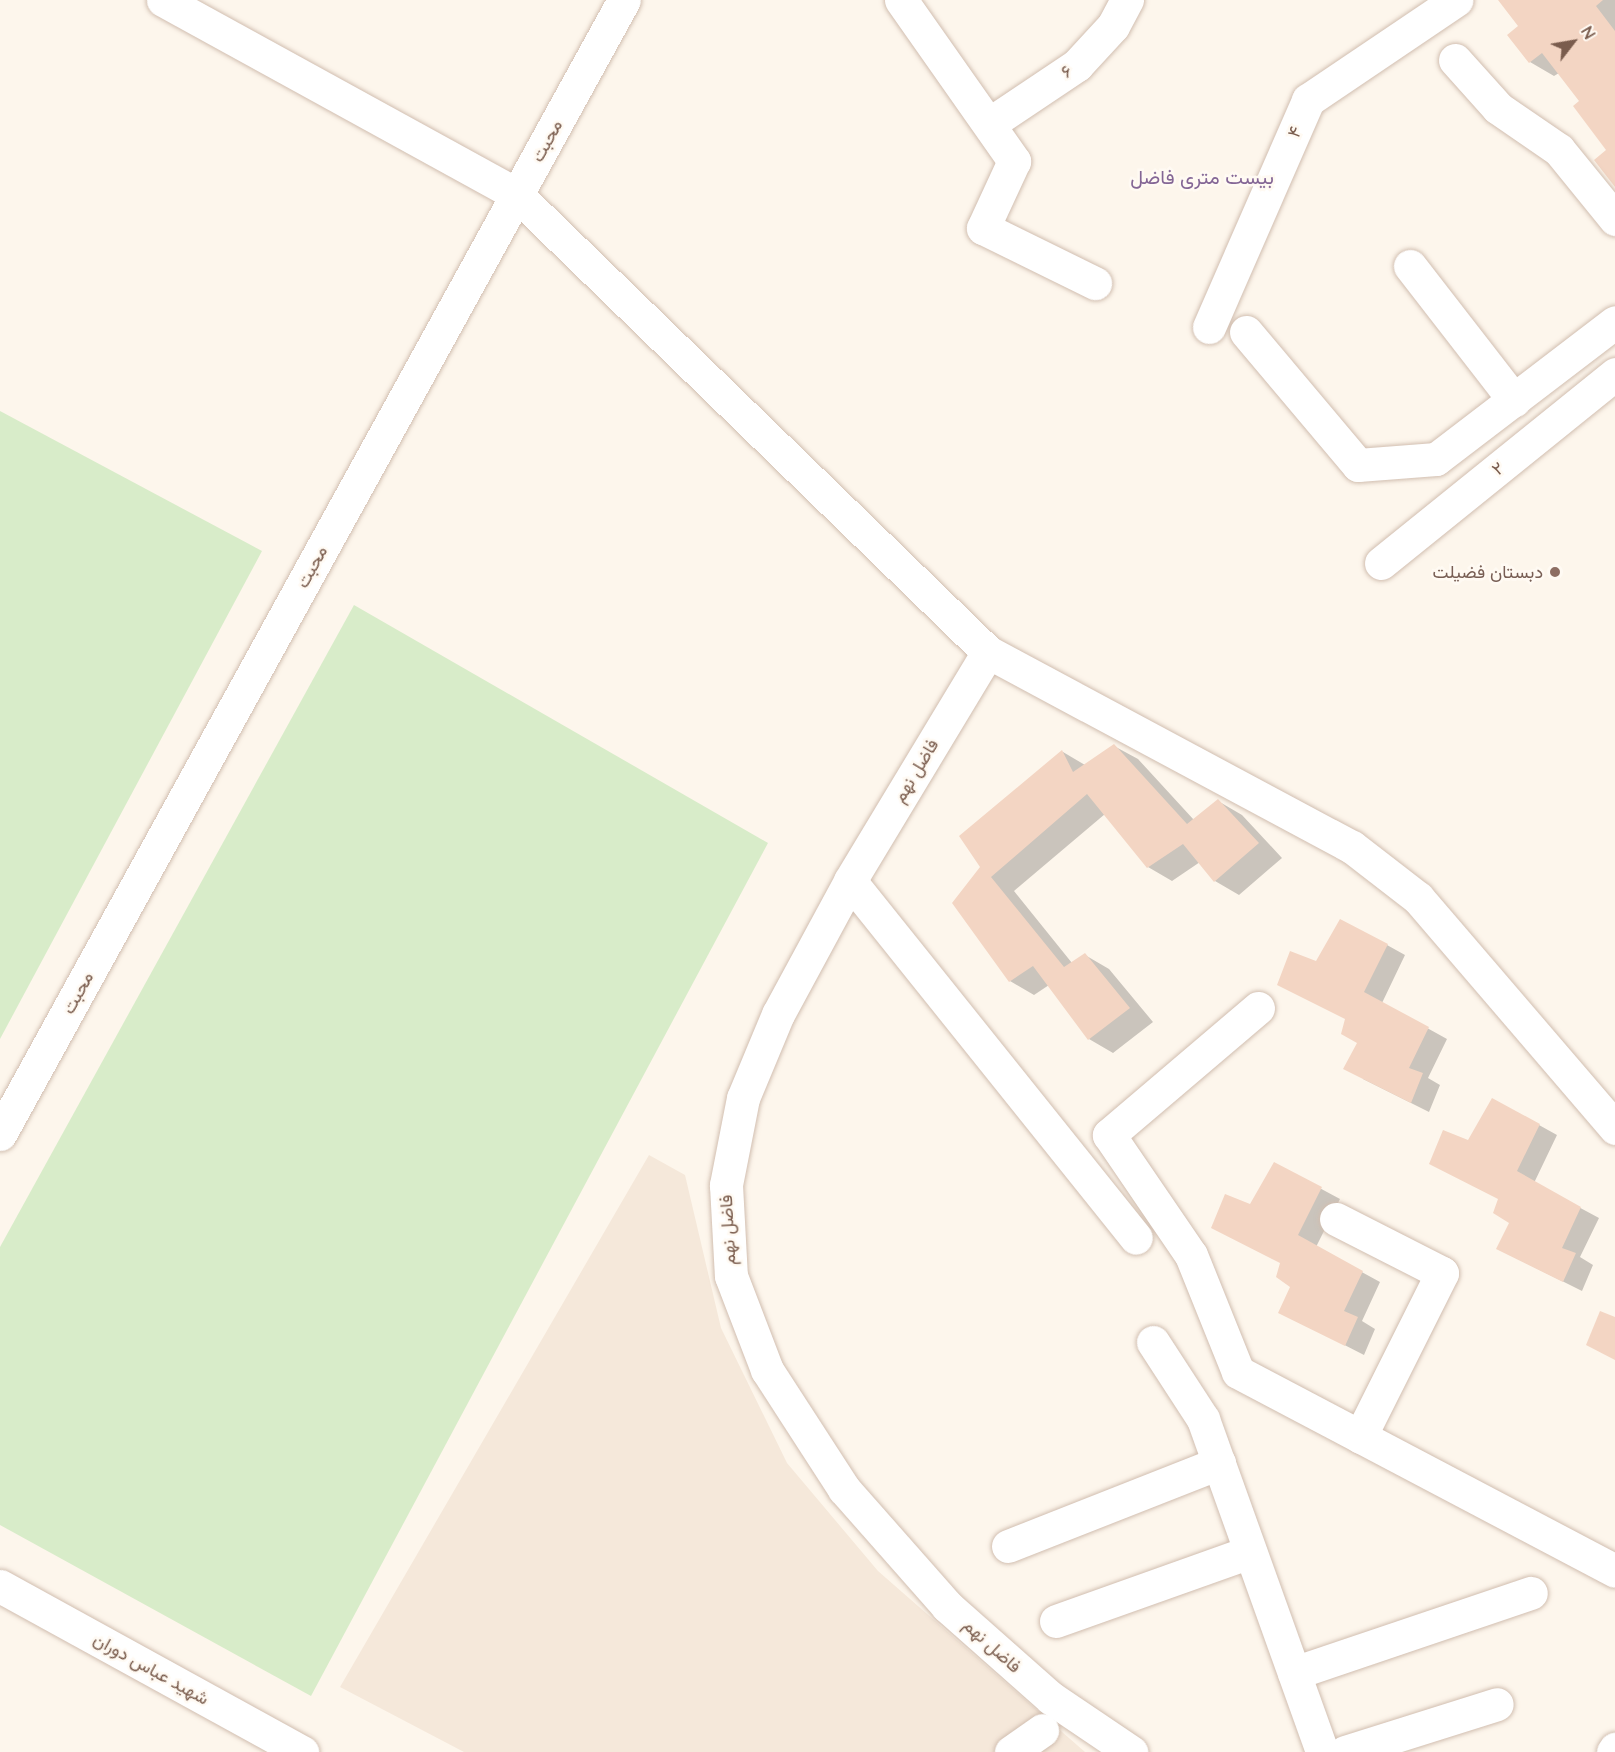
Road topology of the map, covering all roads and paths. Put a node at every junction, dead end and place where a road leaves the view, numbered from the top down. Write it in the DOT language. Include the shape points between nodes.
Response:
graph roads {
  1 [pos="163,0"];
  2 [pos="624,0"];
  3 [pos="901,0"];
  4 [pos="1127,0"];
  5 [pos="1456,0"];
  6 [pos="1455,60"];
  7 [pos="989,124"];
  8 [pos="517,195"];
  9 [pos="1615,219"];
  10 [pos="1410,266"];
  11 [pos="1095,283"];
  12 [pos="1615,322"];
  13 [pos="1209,327"];
  14 [pos="1246,332"];
  15 [pos="1615,374"];
  16 [pos="1515,400"];
  17 [pos="1381,563"];
  18 [pos="988,652"];
  19 [pos="850,881"];
  20 [pos="1258,1008"];
  21 [pos="1615,1128"];
  22 [pos="0,1134"];
  23 [pos="1336,1219"];
  24 [pos="1136,1238"];
  25 [pos="1153,1342"];
  26 [pos="1360,1437"];
  27 [pos="1219,1463"];
  28 [pos="1008,1546"];
  29 [pos="1250,1552"];
  30 [pos="1615,1571"];
  31 [pos="0,1586"];
  32 [pos="1531,1593"];
  33 [pos="1056,1621"];
  34 [pos="1294,1673"];
  35 [pos="1497,1704"];
  36 [pos="1042,1730"];
  37 [pos="302,1752"];
  38 [pos="1011,1752"];
  39 [pos="1131,1752"];
  40 [pos="1322,1752"];
  41 [pos="1345,1752"];
  1 -- 8 [label="street"];
  2 -- 8 [label="street, محبت"];
  3 -- 7 [label="street"];
  4 -- 7 [label="street, ۶" via="1113,26 1077,65"];
  5 -- 13 [label="street, ۴" via="1308,100"];
  6 -- 9 [label="street" via="1498,108 1559,150"];
  7 -- 11 [label="street" via="1014,161 983,228"];
  8 -- 18 [label="street"];
  8 -- 22 [label="street, محبت"];
  10 -- 16 [label="street"];
  12 -- 16 [label="street"];
  14 -- 16 [label="street" via="1358,465 1436,459"];
  15 -- 17 [label="street, ۲"];
  18 -- 19 [label="street, فاضل نهم"];
  18 -- 21 [label="street" via="1352,847 1418,898"];
  19 -- 24 [label="street"];
  19 -- 39 [label="street, فاضل نهم" via="778,1014 744,1098 726,1185 731,1276 767,1370 844,1489 947,1606 1051,1698"];
  20 -- 26 [label="street" via="1109,1135 1191,1255 1238,1372"];
  23 -- 26 [label="street" via="1442,1273"];
  25 -- 27 [label="street" via="1203,1419"];
  26 -- 30 [label="street"];
  27 -- 28 [label="street"];
  27 -- 29 [label="street"];
  29 -- 33 [label="street"];
  29 -- 34 [label="street"];
  31 -- 37 [label="street, شهید عباس دوران"];
  32 -- 34 [label="street"];
  34 -- 40 [label="street"];
  35 -- 41 [label="street"];
  36 -- 38 [label="street"];
}
